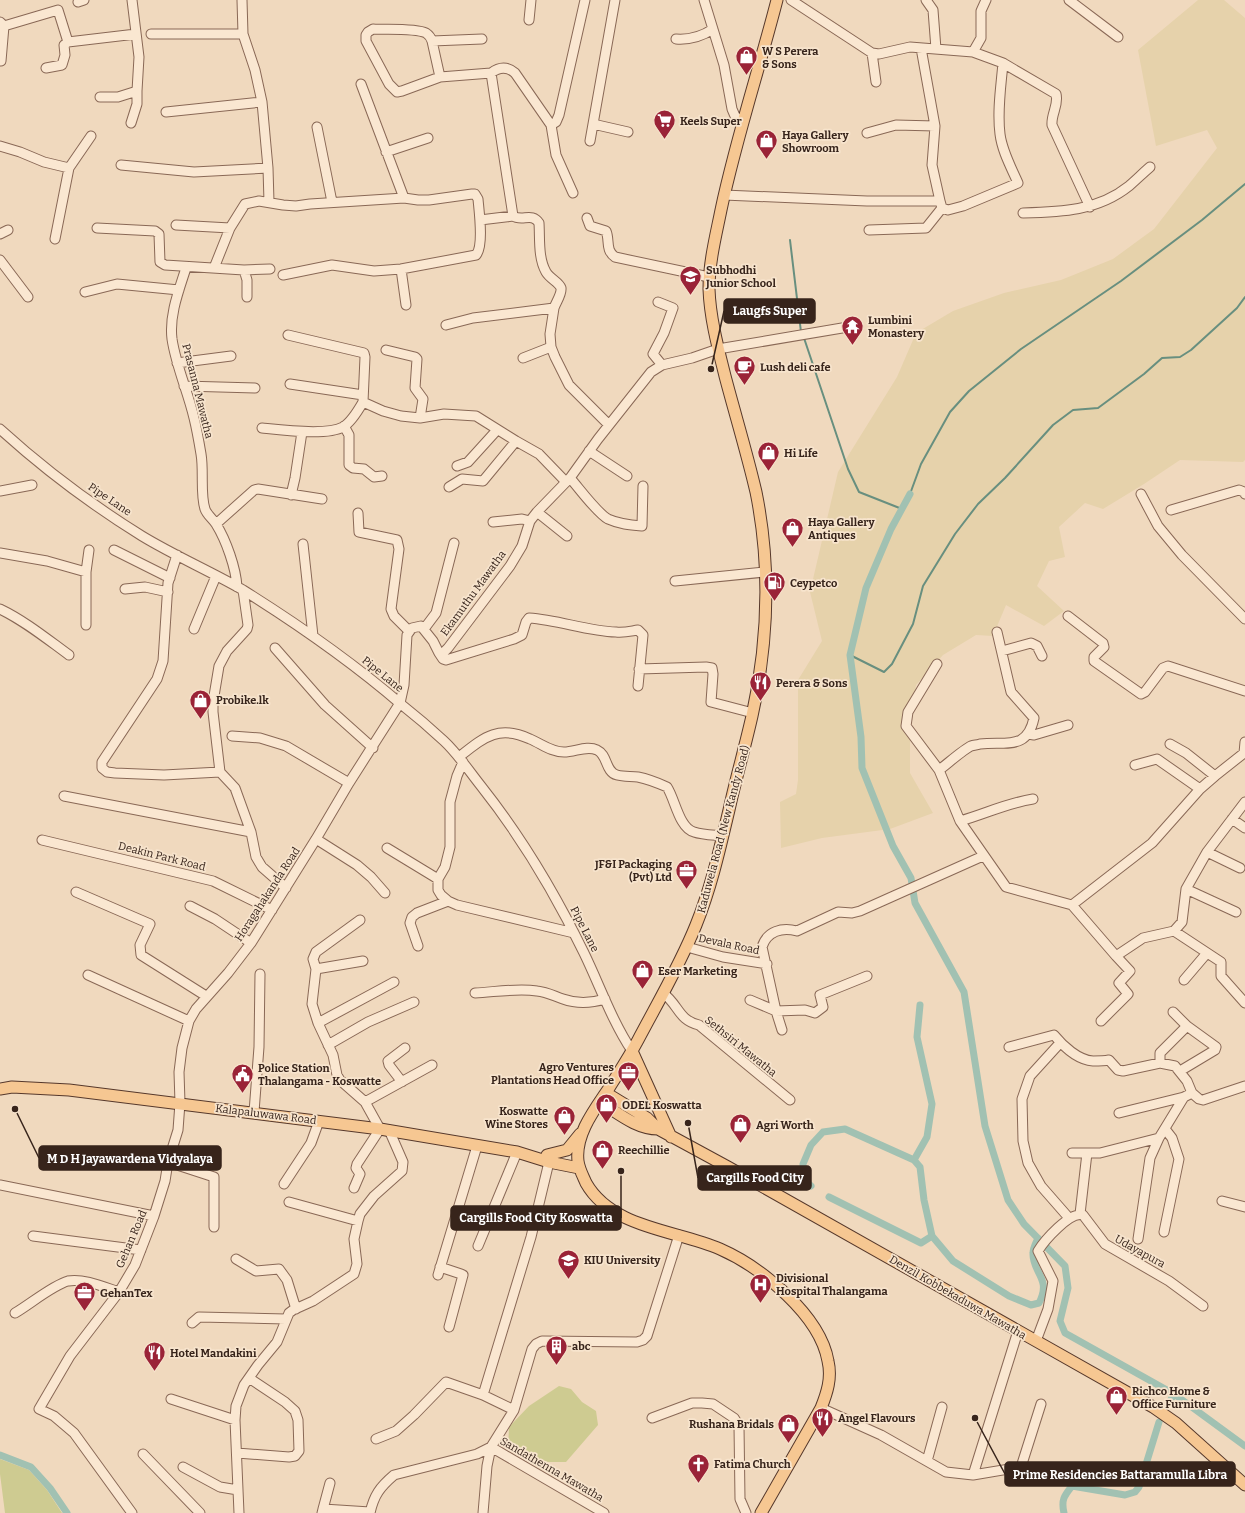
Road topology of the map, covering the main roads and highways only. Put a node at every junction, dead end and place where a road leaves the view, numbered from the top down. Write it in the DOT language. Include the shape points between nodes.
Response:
graph roads {
  1 [pos="777,0"];
  2 [pos="632,1052"];
  3 [pos="0,1089"];
  4 [pos="606,1093"];
  5 [pos="600,1102"];
  6 [pos="585,1127"];
  7 [pos="658,1130"];
  8 [pos="671,1137"];
  9 [pos="548,1159"];
  10 [pos="578,1165"];
  11 [pos="1245,1485"];
  12 [pos="761,1513"];
  1 -- 2 [label="main road, Kaduwela Road (New Kandy Road)" via="724,195 709,277 718,349 756,492 766,572 764,639 753,713 704,906 687,947"];
  2 -- 4 [label="main road, Kaduwela Road (New Kandy Road)"];
  2 -- 8 [label="main road"];
  3 -- 9 [label="main road, Kalapaluwawa Road" via="44,1087 254,1112 385,1130 530,1155 540,1154"];
  4 -- 5 [label="main road, Kaduwela Road (New Kandy Road)"];
  4 -- 7 [label="main road, Denzil Kobbekaduwa Mawatha" via="647,1118"];
  5 -- 6 [label="main road, Kaduwela Road (New Kandy Road)"];
  5 -- 7 [label="main road, Denzil Kobbekaduwa Mawatha" via="640,1126"];
  6 -- 9 [label="main road" via="567,1150"];
  6 -- 10 [label="main road, Kaduwela Road (New Kandy Road)" via="579,1144"];
  7 -- 8 [label="main road, Denzil Kobbekaduwa Mawatha"];
  8 -- 11 [label="main road, Denzil Kobbekaduwa Mawatha" via="1153,1407 1176,1423"];
  9 -- 10 [label="main road, Kalapaluwawa Road"];
  10 -- 12 [label="main road" via="589,1188 607,1206 635,1222 723,1250 750,1266 775,1285 807,1317 821,1339 829,1367 828,1388 821,1408"];
}
